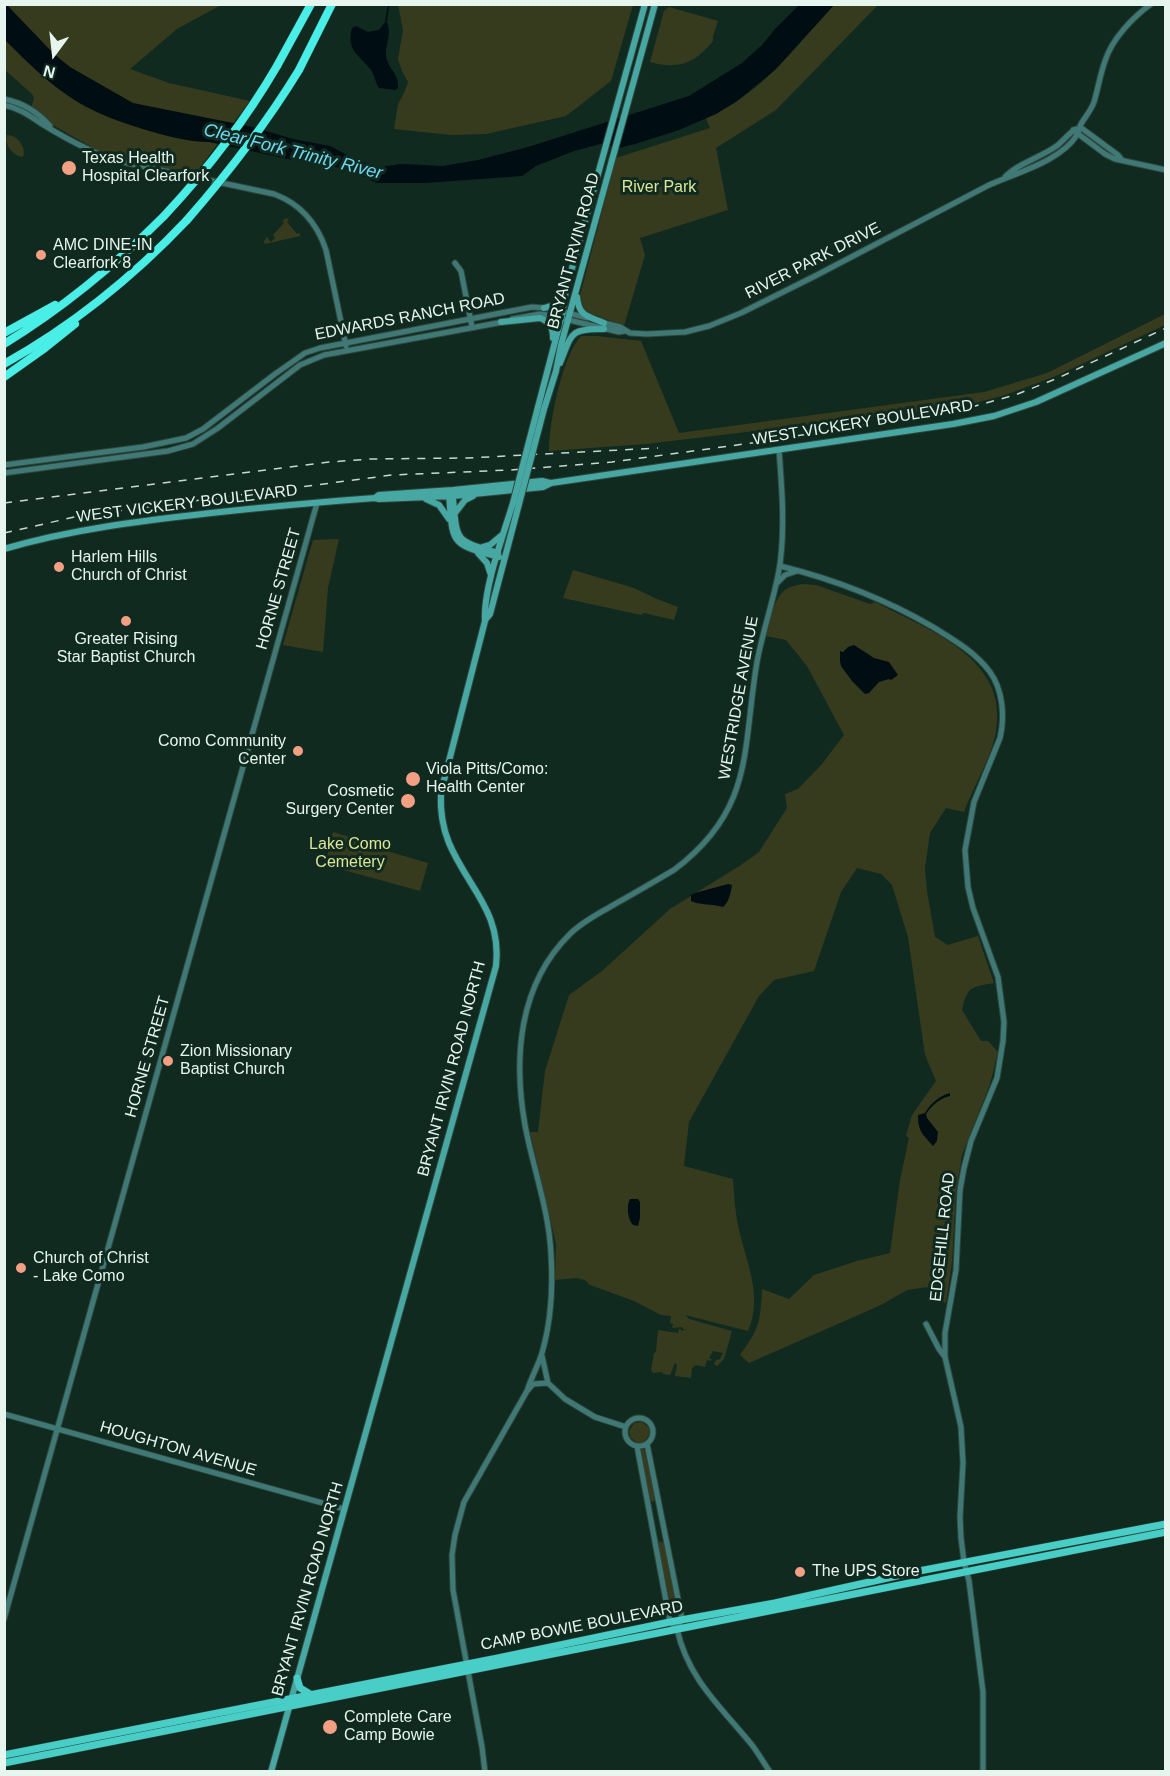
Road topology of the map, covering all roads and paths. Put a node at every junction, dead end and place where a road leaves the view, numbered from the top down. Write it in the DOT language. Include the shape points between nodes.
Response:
graph roads {
  1 [pos="310,4"];
  2 [pos="332,4"];
  3 [pos="337,4"];
  4 [pos="645,4"];
  5 [pos="655,4"];
  6 [pos="1151,4"];
  7 [pos="318,34"];
  8 [pos="4,99"];
  9 [pos="4,105"];
  10 [pos="1080,127"];
  11 [pos="51,128"];
  12 [pos="1076,132"];
  13 [pos="1122,160"];
  14 [pos="1166,170"];
  15 [pos="455,263"];
  16 [pos="126,279"];
  17 [pos="85,288"];
  18 [pos="566,290"];
  19 [pos="577,294"];
  20 [pos="544,308"];
  21 [pos="562,315"];
  22 [pos="569,317"];
  23 [pos="470,318"];
  24 [pos="501,322"];
  25 [pos="432,326"];
  26 [pos="604,326"];
  27 [pos="472,327"];
  28 [pos="4,333"];
  29 [pos="412,337"];
  30 [pos="346,343"];
  31 [pos="1166,343"];
  32 [pos="4,344"];
  33 [pos="553,344"];
  34 [pos="347,350"];
  35 [pos="4,364"];
  36 [pos="281,369"];
  37 [pos="556,371"];
  38 [pos="286,375"];
  39 [pos="4,376"];
  40 [pos="541,408"];
  41 [pos="159,444"];
  42 [pos="779,450"];
  43 [pos="161,453"];
  44 [pos="4,465"];
  45 [pos="4,473"];
  46 [pos="551,483"];
  47 [pos="495,492"];
  48 [pos="451,493"];
  49 [pos="375,498"];
  50 [pos="421,498"];
  51 [pos="317,502"];
  52 [pos="516,504"];
  53 [pos="454,514"];
  54 [pos="451,522"];
  55 [pos="504,533"];
  56 [pos="4,549"];
  57 [pos="476,549"];
  58 [pos="501,556"];
  59 [pos="780,566"];
  60 [pos="799,571"];
  61 [pos="492,576"];
  62 [pos="776,584"];
  63 [pos="485,620"];
  64 [pos="926,1324"];
  65 [pos="542,1354"];
  66 [pos="945,1357"];
  67 [pos="548,1383"];
  68 [pos="527,1391"];
  69 [pos="4,1414"];
  70 [pos="626,1427"];
  71 [pos="58,1429"];
  72 [pos="647,1444"];
  73 [pos="637,1446"];
  74 [pos="344,1509"];
  75 [pos="1166,1524"];
  76 [pos="1166,1532"];
  77 [pos="1048,1546"];
  78 [pos="1050,1555"];
  79 [pos="964,1562"];
  80 [pos="966,1573"];
  81 [pos="775,1603"];
  82 [pos="754,1614"];
  83 [pos="4,1619"];
  84 [pos="682,1619"];
  85 [pos="670,1622"];
  86 [pos="677,1629"];
  87 [pos="467,1668"];
  88 [pos="297,1678"];
  89 [pos="310,1694"];
  90 [pos="291,1697"];
  91 [pos="289,1707"];
  92 [pos="4,1755"];
  93 [pos="4,1763"];
  94 [pos="271,1772"];
  95 [pos="485,1772"];
  96 [pos="770,1772"];
  97 [pos="983,1772"];
  1 -- 17 [label="highway, bridge" via="254,105 222,149 164,216"];
  2 -- 7 [label="highway"];
  3 -- 7 [label="highway"];
  4 -- 18 [label="main road, BRYANT IRVIN ROAD"];
  5 -- 19 [label="main road, BRYANT IRVIN ROAD"];
  6 -- 10 [label="street" via="1113,45 1093,104"];
  7 -- 16 [label="highway, bridge" via="256,136 228,173 187,220"];
  8 -- 11 [label="street" via="34,111"];
  9 -- 11 [label="street"];
  10 -- 12 [label="street, RIVER PARK DRIVE"];
  10 -- 13 [label="street"];
  11 -- 30 [label="street" via="103,157 287,198 304,211 322,237"];
  12 -- 13 [label="street" via="1105,154"];
  12 -- 26 [label="street, RIVER PARK DRIVE" via="1004,178 724,320 685,332 648,334 619,332"];
  13 -- 14 [label="street"];
  15 -- 23 [label="street" via="461,271"];
  16 -- 35 [label="highway" via="61,328"];
  16 -- 39 [label="highway" via="66,332"];
  17 -- 28 [label="highway"];
  17 -- 32 [label="highway"];
  18 -- 20 [label="main road" via="554,305"];
  18 -- 21 [label="main road, BRYANT IRVIN ROAD"];
  19 -- 22 [label="main road, BRYANT IRVIN ROAD"];
  19 -- 26 [label="main road" via="581,312"];
  20 -- 21 [label="street, EDWARDS RANCH ROAD"];
  20 -- 23 [label="street, EDWARDS RANCH ROAD"];
  21 -- 22 [label="street, RIVER PARK DRIVE"];
  21 -- 24 [label="street, EDWARDS RANCH ROAD" via="540,314"];
  21 -- 33 [label="main road, BRYANT IRVIN ROAD"];
  22 -- 26 [label="street, RIVER PARK DRIVE"];
  22 -- 37 [label="main road, BRYANT IRVIN ROAD"];
  23 -- 25 [label="street, EDWARDS RANCH ROAD"];
  23 -- 27 [label="street"];
  24 -- 27 [label="street, EDWARDS RANCH ROAD"];
  24 -- 33 [label="main road" via="545,320 552,327"];
  25 -- 29 [label="street"];
  25 -- 30 [label="street, EDWARDS RANCH ROAD"];
  26 -- 37 [label="main road" via="572,334"];
  27 -- 29 [label="street, EDWARDS RANCH ROAD"];
  29 -- 34 [label="street, EDWARDS RANCH ROAD"];
  30 -- 34 [label="street"];
  30 -- 36 [label="street, EDWARDS RANCH ROAD" via="305,353"];
  31 -- 42 [label="main road, WEST VICKERY BOULEVARD" via="1010,411 953,424"];
  33 -- 40 [label="main road, BRYANT IRVIN ROAD"];
  34 -- 38 [label="street, EDWARDS RANCH ROAD" via="324,355"];
  36 -- 38 [label="street"];
  36 -- 41 [label="street, EDWARDS RANCH ROAD" via="203,429 186,438"];
  37 -- 40 [label="main road, BRYANT IRVIN ROAD"];
  38 -- 43 [label="street, EDWARDS RANCH ROAD" via="193,444"];
  40 -- 52 [label="main road, BRYANT IRVIN ROAD, bridge"];
  41 -- 43 [label="street"];
  41 -- 44 [label="street, EDWARDS RANCH ROAD"];
  42 -- 46 [label="main road, WEST VICKERY BOULEVARD"];
  42 -- 59 [label="street, WESTRIDGE AVENUE" via="783,517"];
  43 -- 45 [label="street, EDWARDS RANCH ROAD"];
  46 -- 47 [label="main road, WEST VICKERY BOULEVARD"];
  46 -- 48 [label="main road, WEST VICKERY BOULEVARD"];
  47 -- 48 [label="main road, WEST VICKERY BOULEVARD"];
  47 -- 53 [label="main road" via="465,500"];
  48 -- 49 [label="main road, WEST VICKERY BOULEVARD"];
  48 -- 50 [label="main road, WEST VICKERY BOULEVARD"];
  48 -- 53 [label="main road"];
  48 -- 54 [label="main road"];
  49 -- 50 [label="main road, WEST VICKERY BOULEVARD"];
  49 -- 51 [label="main road, WEST VICKERY BOULEVARD"];
  50 -- 54 [label="main road" via="439,505"];
  51 -- 56 [label="main road, WEST VICKERY BOULEVARD" via="126,522"];
  51 -- 71 [label="street, HORNE STREET"];
  52 -- 55 [label="main road, BRYANT IRVIN ROAD NORTH"];
  52 -- 58 [label="main road, BRYANT IRVIN ROAD NORTH"];
  53 -- 57 [label="main road" via="459,537"];
  54 -- 57 [label="main road" via="458,543"];
  55 -- 57 [label="main road" via="490,545"];
  55 -- 58 [label="main road, BRYANT IRVIN ROAD NORTH"];
  57 -- 58 [label="main road"];
  57 -- 61 [label="main road"];
  58 -- 61 [label="main road, BRYANT IRVIN ROAD NORTH"];
  58 -- 63 [label="main road, BRYANT IRVIN ROAD NORTH" via="490,614"];
  59 -- 60 [label="street, EDGEHILL ROAD"];
  59 -- 62 [label="street, WESTRIDGE AVENUE"];
  60 -- 62 [label="street" via="785,575"];
  60 -- 66 [label="street, EDGEHILL ROAD" via="900,609 965,647 990,672 1001,703 1001,733 974,802 965,850 973,908 998,977 1003,1041 997,1078 964,1168"];
  61 -- 63 [label="main road, BRYANT IRVIN ROAD NORTH"];
  62 -- 65 [label="street, WESTRIDGE AVENUE" via="757,661 743,769 722,821 701,848 674,870 571,933 542,969 530,995 520,1063 522,1104 551,1252 550,1301"];
  63 -- 74 [label="main road, BRYANT IRVIN ROAD NORTH" via="443,780 441,807 450,845 491,919 496,966"];
  64 -- 66 [label="street"];
  65 -- 67 [label="street"];
  65 -- 68 [label="street, WESTRIDGE AVENUE"];
  66 -- 79 [label="street, EDGEHILL ROAD" via="961,1427"];
  67 -- 68 [label="street" via="533,1384"];
  67 -- 70 [label="street" via="584,1411"];
  68 -- 87 [label="street, WESTRIDGE AVENUE" via="464,1502 456,1529 452,1581"];
  69 -- 71 [label="street, HOUGHTON AVENUE"];
  70 -- 72 [label="street" via="635,1419 649,1423 653,1434"];
  70 -- 73 [label="street" via="627,1440"];
  71 -- 74 [label="street, HOUGHTON AVENUE"];
  71 -- 83 [label="street, HORNE STREET"];
  72 -- 73 [label="street"];
  72 -- 84 [label="street"];
  73 -- 85 [label="street"];
  74 -- 88 [label="main road, BRYANT IRVIN ROAD NORTH"];
  75 -- 77 [label="main road, CAMP BOWIE BOULEVARD"];
  76 -- 78 [label="main road, CAMP BOWIE BOULEVARD"];
  77 -- 78 [label="main road"];
  77 -- 79 [label="main road, CAMP BOWIE BOULEVARD"];
  78 -- 80 [label="main road, CAMP BOWIE BOULEVARD"];
  79 -- 80 [label="street, EDGEHILL ROAD"];
  79 -- 81 [label="main road, CAMP BOWIE BOULEVARD"];
  80 -- 82 [label="main road, CAMP BOWIE BOULEVARD"];
  80 -- 97 [label="street, EDGEHILL ROAD" via="983,1692"];
  81 -- 82 [label="main road" via="756,1608"];
  81 -- 84 [label="main road, CAMP BOWIE BOULEVARD"];
  82 -- 86 [label="main road, CAMP BOWIE BOULEVARD"];
  84 -- 85 [label="main road, CAMP BOWIE BOULEVARD"];
  84 -- 86 [label="street"];
  85 -- 86 [label="street"];
  85 -- 87 [label="main road, CAMP BOWIE BOULEVARD"];
  86 -- 87 [label="main road, CAMP BOWIE BOULEVARD"];
  86 -- 96 [label="street" via="697,1680"];
  87 -- 89 [label="main road, CAMP BOWIE BOULEVARD"];
  87 -- 91 [label="main road, CAMP BOWIE BOULEVARD"];
  87 -- 95 [label="street, WESTRIDGE AVENUE"];
  88 -- 89 [label="main road" via="300,1688"];
  88 -- 90 [label="main road, BRYANT IRVIN ROAD NORTH"];
  89 -- 90 [label="main road, CAMP BOWIE BOULEVARD"];
  90 -- 91 [label="main road, BRYANT IRVIN ROAD NORTH"];
  90 -- 92 [label="main road, CAMP BOWIE BOULEVARD"];
  91 -- 93 [label="main road, CAMP BOWIE BOULEVARD"];
  91 -- 94 [label="main road, BRYANT IRVIN ROAD NORTH"];
}
